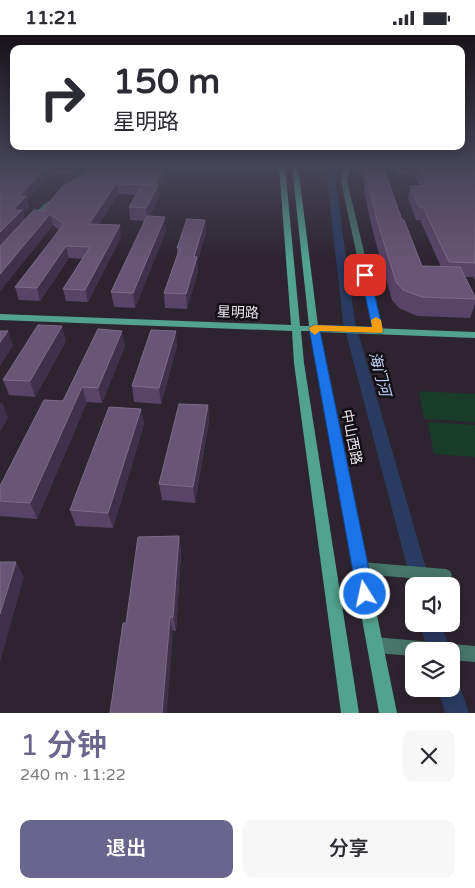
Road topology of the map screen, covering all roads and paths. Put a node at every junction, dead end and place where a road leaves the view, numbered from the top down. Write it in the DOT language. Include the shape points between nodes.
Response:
graph roads {
  1 [pos="58,198"];
  2 [pos="285,198"];
  3 [pos="300,198"];
  4 [pos="348,198"];
  5 [pos="26,227"];
  6 [pos="0,317"];
  7 [pos="296,327"];
  8 [pos="319,328"];
  9 [pos="378,331"];
  10 [pos="475,335"];
  11 [pos="360,568"];
  12 [pos="389,571"];
  13 [pos="446,575"];
  14 [pos="375,645"];
  15 [pos="405,647"];
  16 [pos="350,713"];
  17 [pos="388,713"];
  1 -- 5 [label="street"];
  2 -- 7 [label="main road"];
  3 -- 8 [label="main road, 中山西路"];
  4 -- 9 [label="street"];
  6 -- 7 [label="main road, 星明路"];
  7 -- 8 [label="main road, 星明路"];
  7 -- 16 [label="main road"];
  8 -- 9 [label="main road, 星明路"];
  8 -- 11 [label="main road, 中山西路"];
  9 -- 10 [label="main road, 星明路"];
  11 -- 12 [label="lane"];
  11 -- 14 [label="main road, 中山西路"];
  12 -- 13 [label="lane"];
  14 -- 15 [label="street"];
  14 -- 17 [label="main road, 中山西路"];
}
